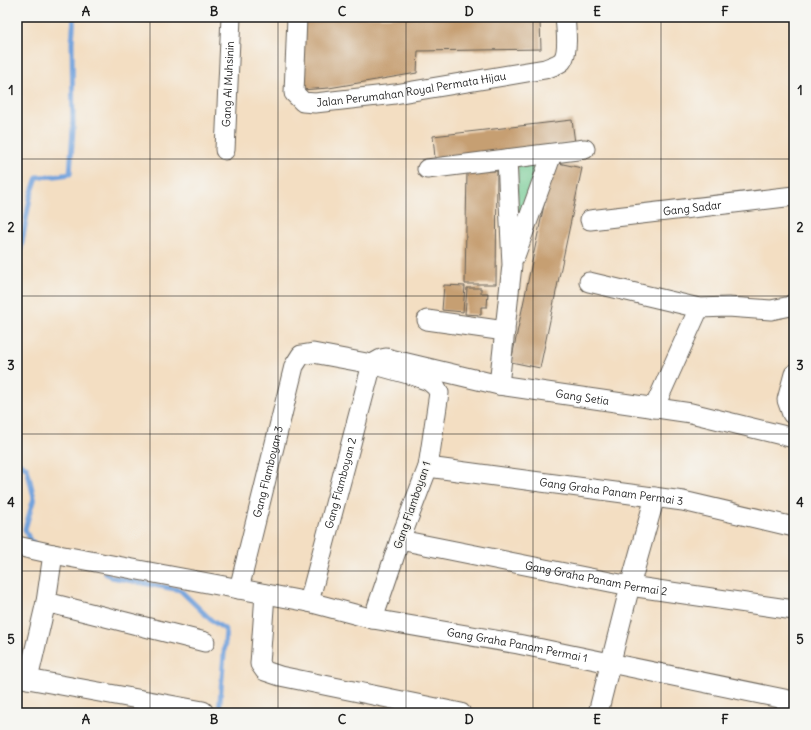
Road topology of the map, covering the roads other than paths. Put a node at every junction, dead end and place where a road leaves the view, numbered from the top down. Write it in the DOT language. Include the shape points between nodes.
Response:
graph roads {
  1 [pos="231,17"];
  2 [pos="297,17"];
  3 [pos="565,17"];
  4 [pos="585,149"];
  5 [pos="225,150"];
  6 [pos="552,154"];
  7 [pos="507,159"];
  8 [pos="427,169"];
  9 [pos="794,196"];
  10 [pos="590,220"];
  11 [pos="512,265"];
  12 [pos="589,282"];
  13 [pos="794,303"];
  14 [pos="699,308"];
  15 [pos="427,320"];
  16 [pos="505,331"];
  17 [pos="372,364"];
  18 [pos="794,374"];
  19 [pos="499,385"];
  20 [pos="654,408"];
  21 [pos="794,415"];
  22 [pos="794,438"];
  23 [pos="428,466"];
  24 [pos="655,497"];
  25 [pos="794,527"];
  26 [pos="400,540"];
  27 [pos="17,546"];
  28 [pos="53,554"];
  29 [pos="630,586"];
  30 [pos="239,589"];
  31 [pos="265,594"];
  32 [pos="46,602"];
  33 [pos="309,602"];
  34 [pos="794,610"];
  35 [pos="372,619"];
  36 [pos="205,642"];
  37 [pos="611,663"];
  38 [pos="23,678"];
  39 [pos="794,701"];
  40 [pos="204,713"];
  41 [pos="461,713"];
  42 [pos="598,713"];
  1 -- 5 [label="street, Gang Al Muhsinin"];
  2 -- 3 [label="street, Jalan Perumahan Royal Permata Hijau" via="294,93 303,102 315,103 395,94 545,69 562,60 565,54"];
  4 -- 6 [label="street"];
  6 -- 7 [label="street"];
  6 -- 11 [label="street"];
  7 -- 8 [label="street"];
  7 -- 11 [label="street"];
  9 -- 10 [label="street, Gang Sadar"];
  11 -- 16 [label="street"];
  12 -- 14 [label="street"];
  13 -- 14 [label="street" via="771,310"];
  14 -- 20 [label="street"];
  15 -- 16 [label="street"];
  16 -- 19 [label="street"];
  17 -- 19 [label="street, Gang Setia" via="386,358"];
  17 -- 23 [label="street, Gang Flamboyan 1" via="414,376 436,387 439,393"];
  17 -- 30 [label="street, Gang Flamboyan 3" via="313,353 302,355 294,366"];
  17 -- 33 [label="street, Gang Flamboyan 2"];
  18 -- 21 [label="street" via="787,400"];
  19 -- 20 [label="street, Gang Setia"];
  20 -- 22 [label="street, Gang Setia" via="691,413"];
  23 -- 24 [label="street, Gang Graha Panam Permai 3"];
  23 -- 26 [label="street, Gang Flamboyan 1"];
  24 -- 25 [label="street, Gang Graha Panam Permai 3"];
  24 -- 29 [label="street"];
  26 -- 29 [label="street, Gang Graha Panam Permai 2"];
  26 -- 35 [label="street, Gang Flamboyan 1"];
  27 -- 28 [label="street, Gang Graha Panam Permai 1"];
  28 -- 30 [label="street, Gang Graha Panam Permai 1"];
  28 -- 32 [label="street"];
  29 -- 34 [label="street, Gang Graha Panam Permai 2"];
  29 -- 37 [label="street"];
  30 -- 31 [label="street, Gang Graha Panam Permai 1"];
  31 -- 33 [label="street, Gang Graha Panam Permai 1"];
  31 -- 41 [label="street" via="260,664 265,671"];
  32 -- 36 [label="street"];
  32 -- 38 [label="street"];
  33 -- 35 [label="street, Gang Graha Panam Permai 1"];
  35 -- 37 [label="street, Gang Graha Panam Permai 1"];
  37 -- 39 [label="street, Gang Graha Panam Permai 1"];
  37 -- 42 [label="street"];
  38 -- 40 [label="street"];
}
